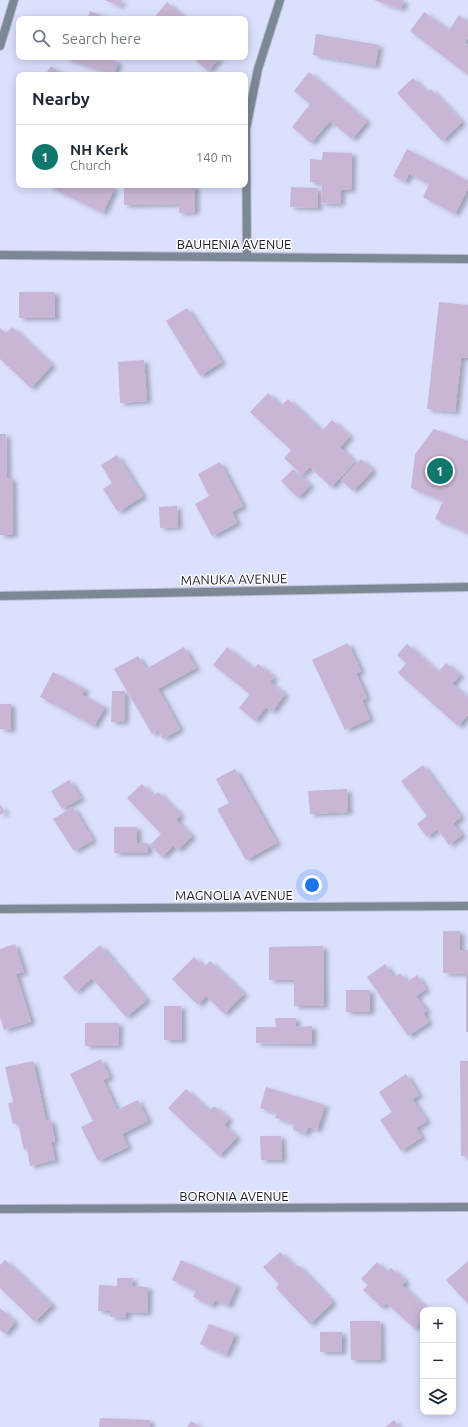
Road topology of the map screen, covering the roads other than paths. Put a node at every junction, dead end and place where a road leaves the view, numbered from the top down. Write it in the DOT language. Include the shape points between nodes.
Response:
graph roads {
  1 [pos="14,0"];
  2 [pos="280,0"];
  3 [pos="0,46"];
  4 [pos="248,119"];
  5 [pos="246,188"];
  6 [pos="0,255"];
  7 [pos="247,256"];
  8 [pos="468,259"];
  9 [pos="468,587"];
  10 [pos="0,596"];
  11 [pos="468,906"];
  12 [pos="0,909"];
  13 [pos="468,1207"];
  14 [pos="0,1209"];
  1 -- 3 [label="street"];
  2 -- 4 [label="street" via="258,69"];
  5 -- 7 [label="street"];
  6 -- 7 [label="street, BAUHENIA AVENUE"];
  7 -- 8 [label="street, BAUHENIA AVENUE"];
  9 -- 10 [label="street, MANUKA AVENUE"];
  11 -- 12 [label="street, MAGNOLIA AVENUE"];
  13 -- 14 [label="street, BORONIA AVENUE"];
}
